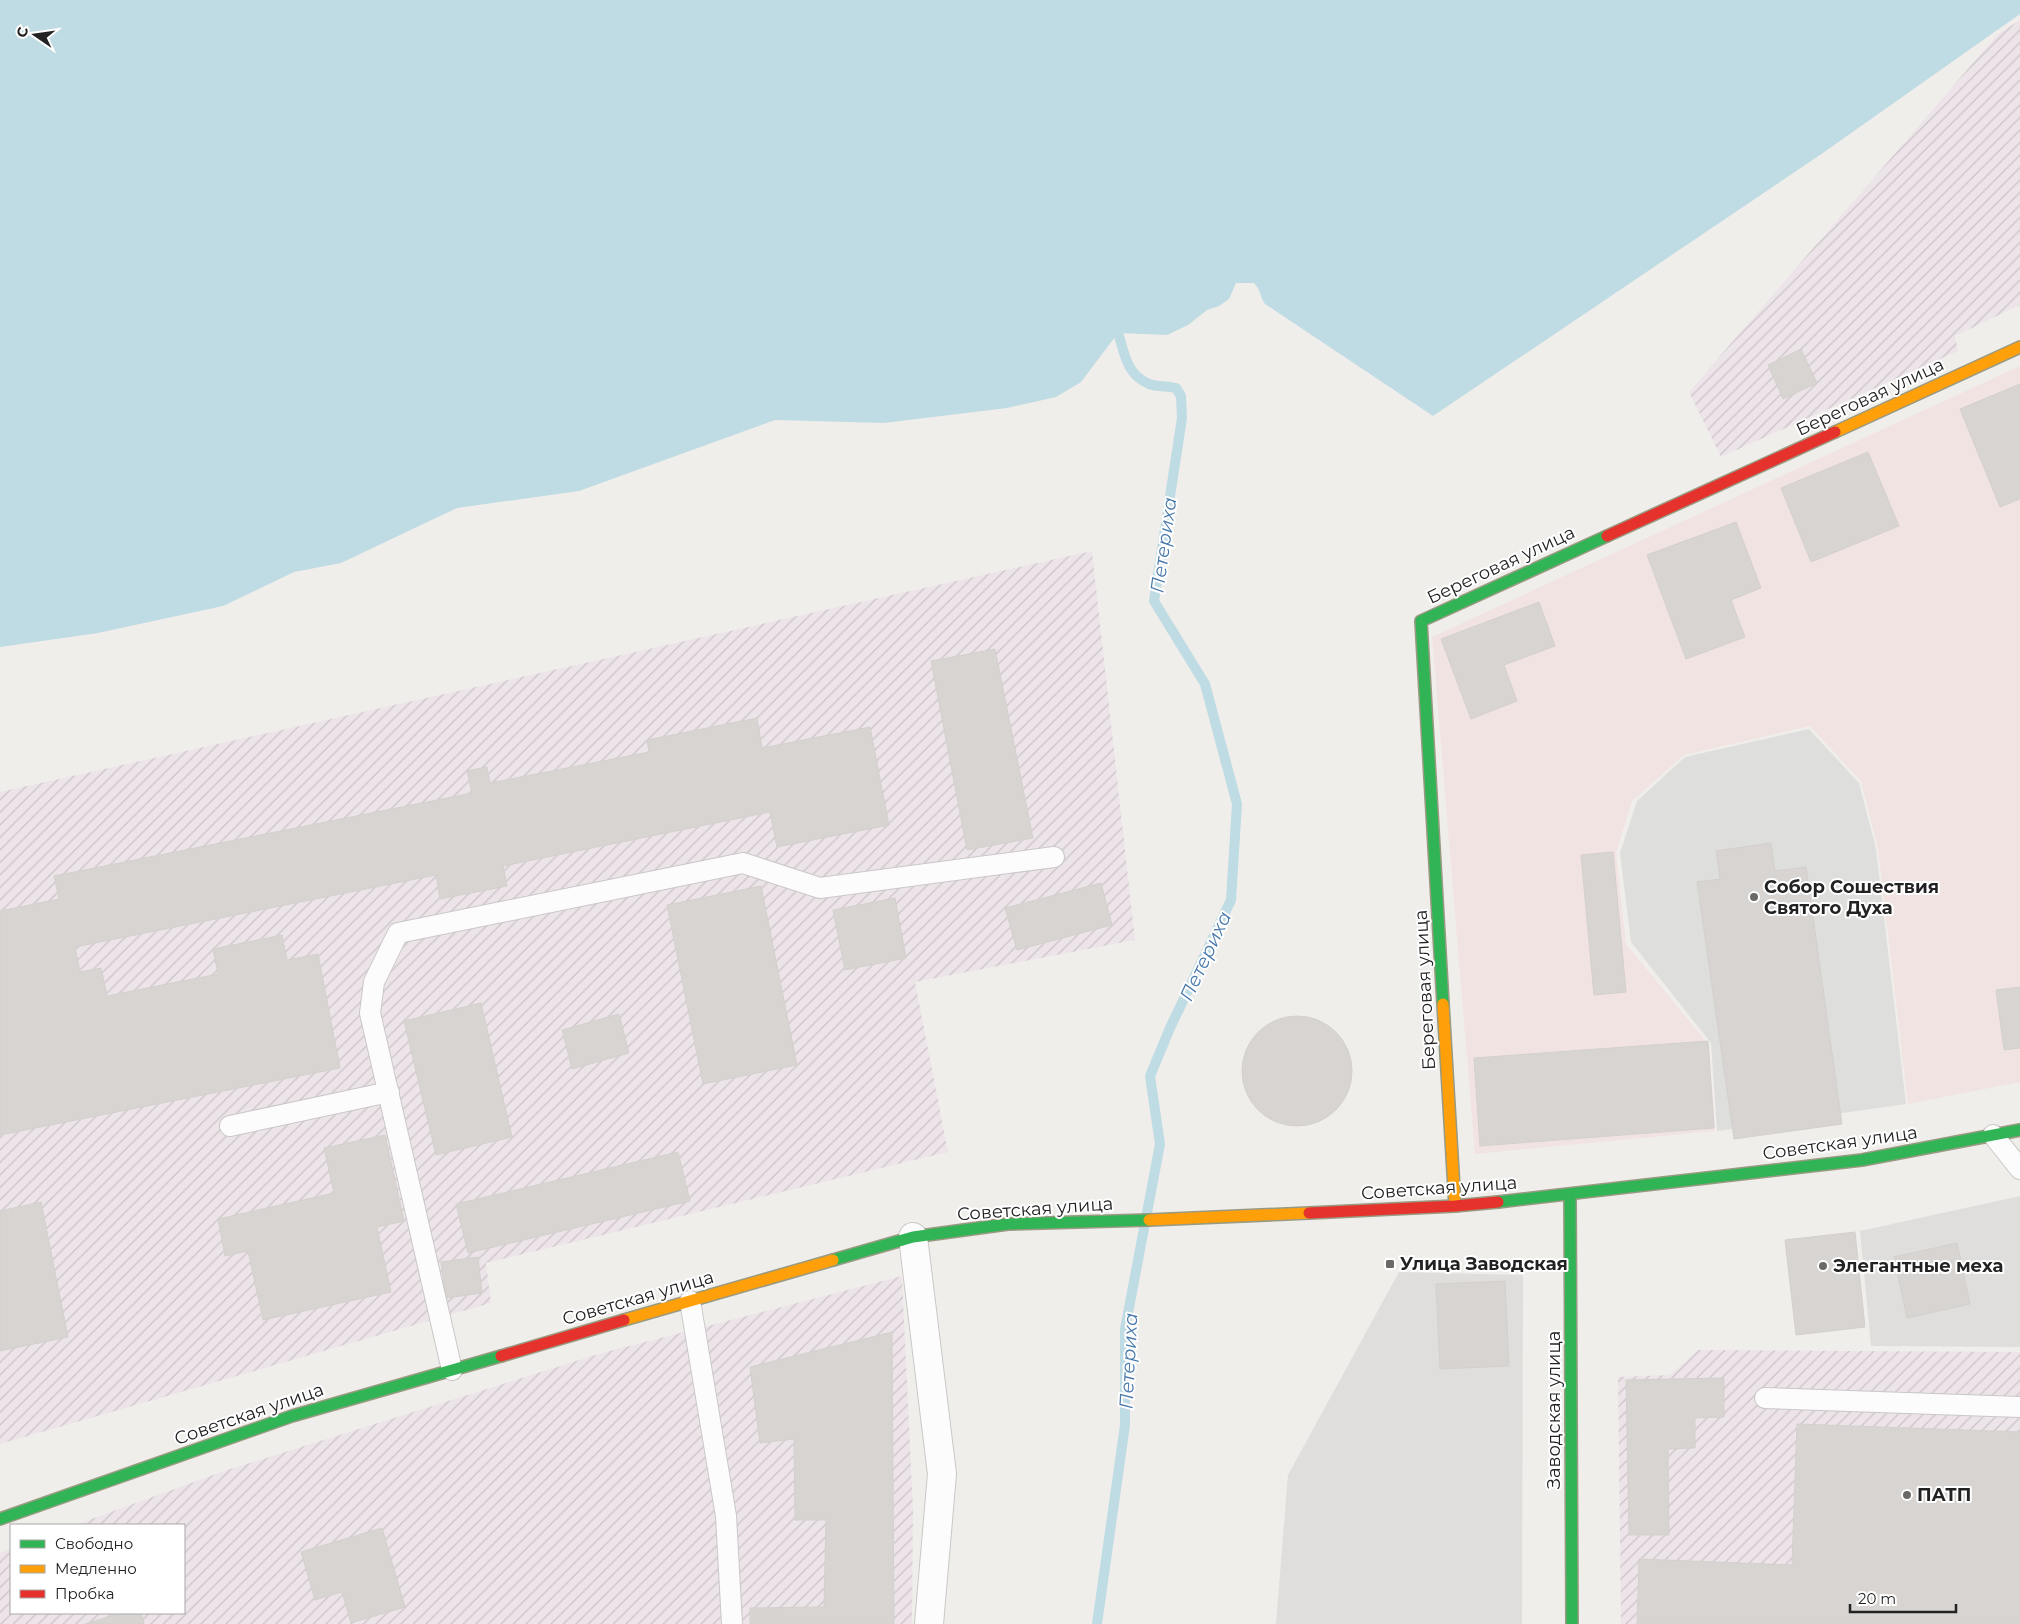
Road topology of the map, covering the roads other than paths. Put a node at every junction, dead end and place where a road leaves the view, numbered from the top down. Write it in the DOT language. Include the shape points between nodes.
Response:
graph roads {
  1 [pos="2020,347"];
  2 [pos="1054,857"];
  3 [pos="388,1092"];
  4 [pos="230,1126"];
  5 [pos="2020,1130"];
  6 [pos="1993,1135"];
  7 [pos="2020,1169"];
  8 [pos="1570,1195"];
  9 [pos="1455,1206"];
  10 [pos="913,1237"];
  11 [pos="690,1301"];
  12 [pos="452,1370"];
  13 [pos="1765,1398"];
  14 [pos="2020,1407"];
  15 [pos="0,1520"];
  16 [pos="732,1624"];
  17 [pos="929,1624"];
  18 [pos="1572,1624"];
  1 -- 9 [label="main road, Береговая улица" via="1421,621"];
  2 -- 3 [label="lane" via="820,888 743,863 398,933 374,982 370,1013"];
  3 -- 4 [label="lane"];
  3 -- 12 [label="lane"];
  5 -- 6 [label="main road, Советская улица"];
  6 -- 7 [label="lane"];
  6 -- 8 [label="main road, Советская улица" via="1862,1160"];
  8 -- 9 [label="main road, Советская улица"];
  8 -- 18 [label="main road, Заводская улица"];
  9 -- 10 [label="main road, Советская улица" via="1008,1224"];
  10 -- 11 [label="main road, Советская улица"];
  10 -- 17 [label="street" via="942,1474"];
  11 -- 12 [label="main road, Советская улица"];
  11 -- 16 [label="lane" via="726,1516"];
  12 -- 15 [label="main road, Советская улица" via="292,1416"];
  13 -- 14 [label="lane"];
}
